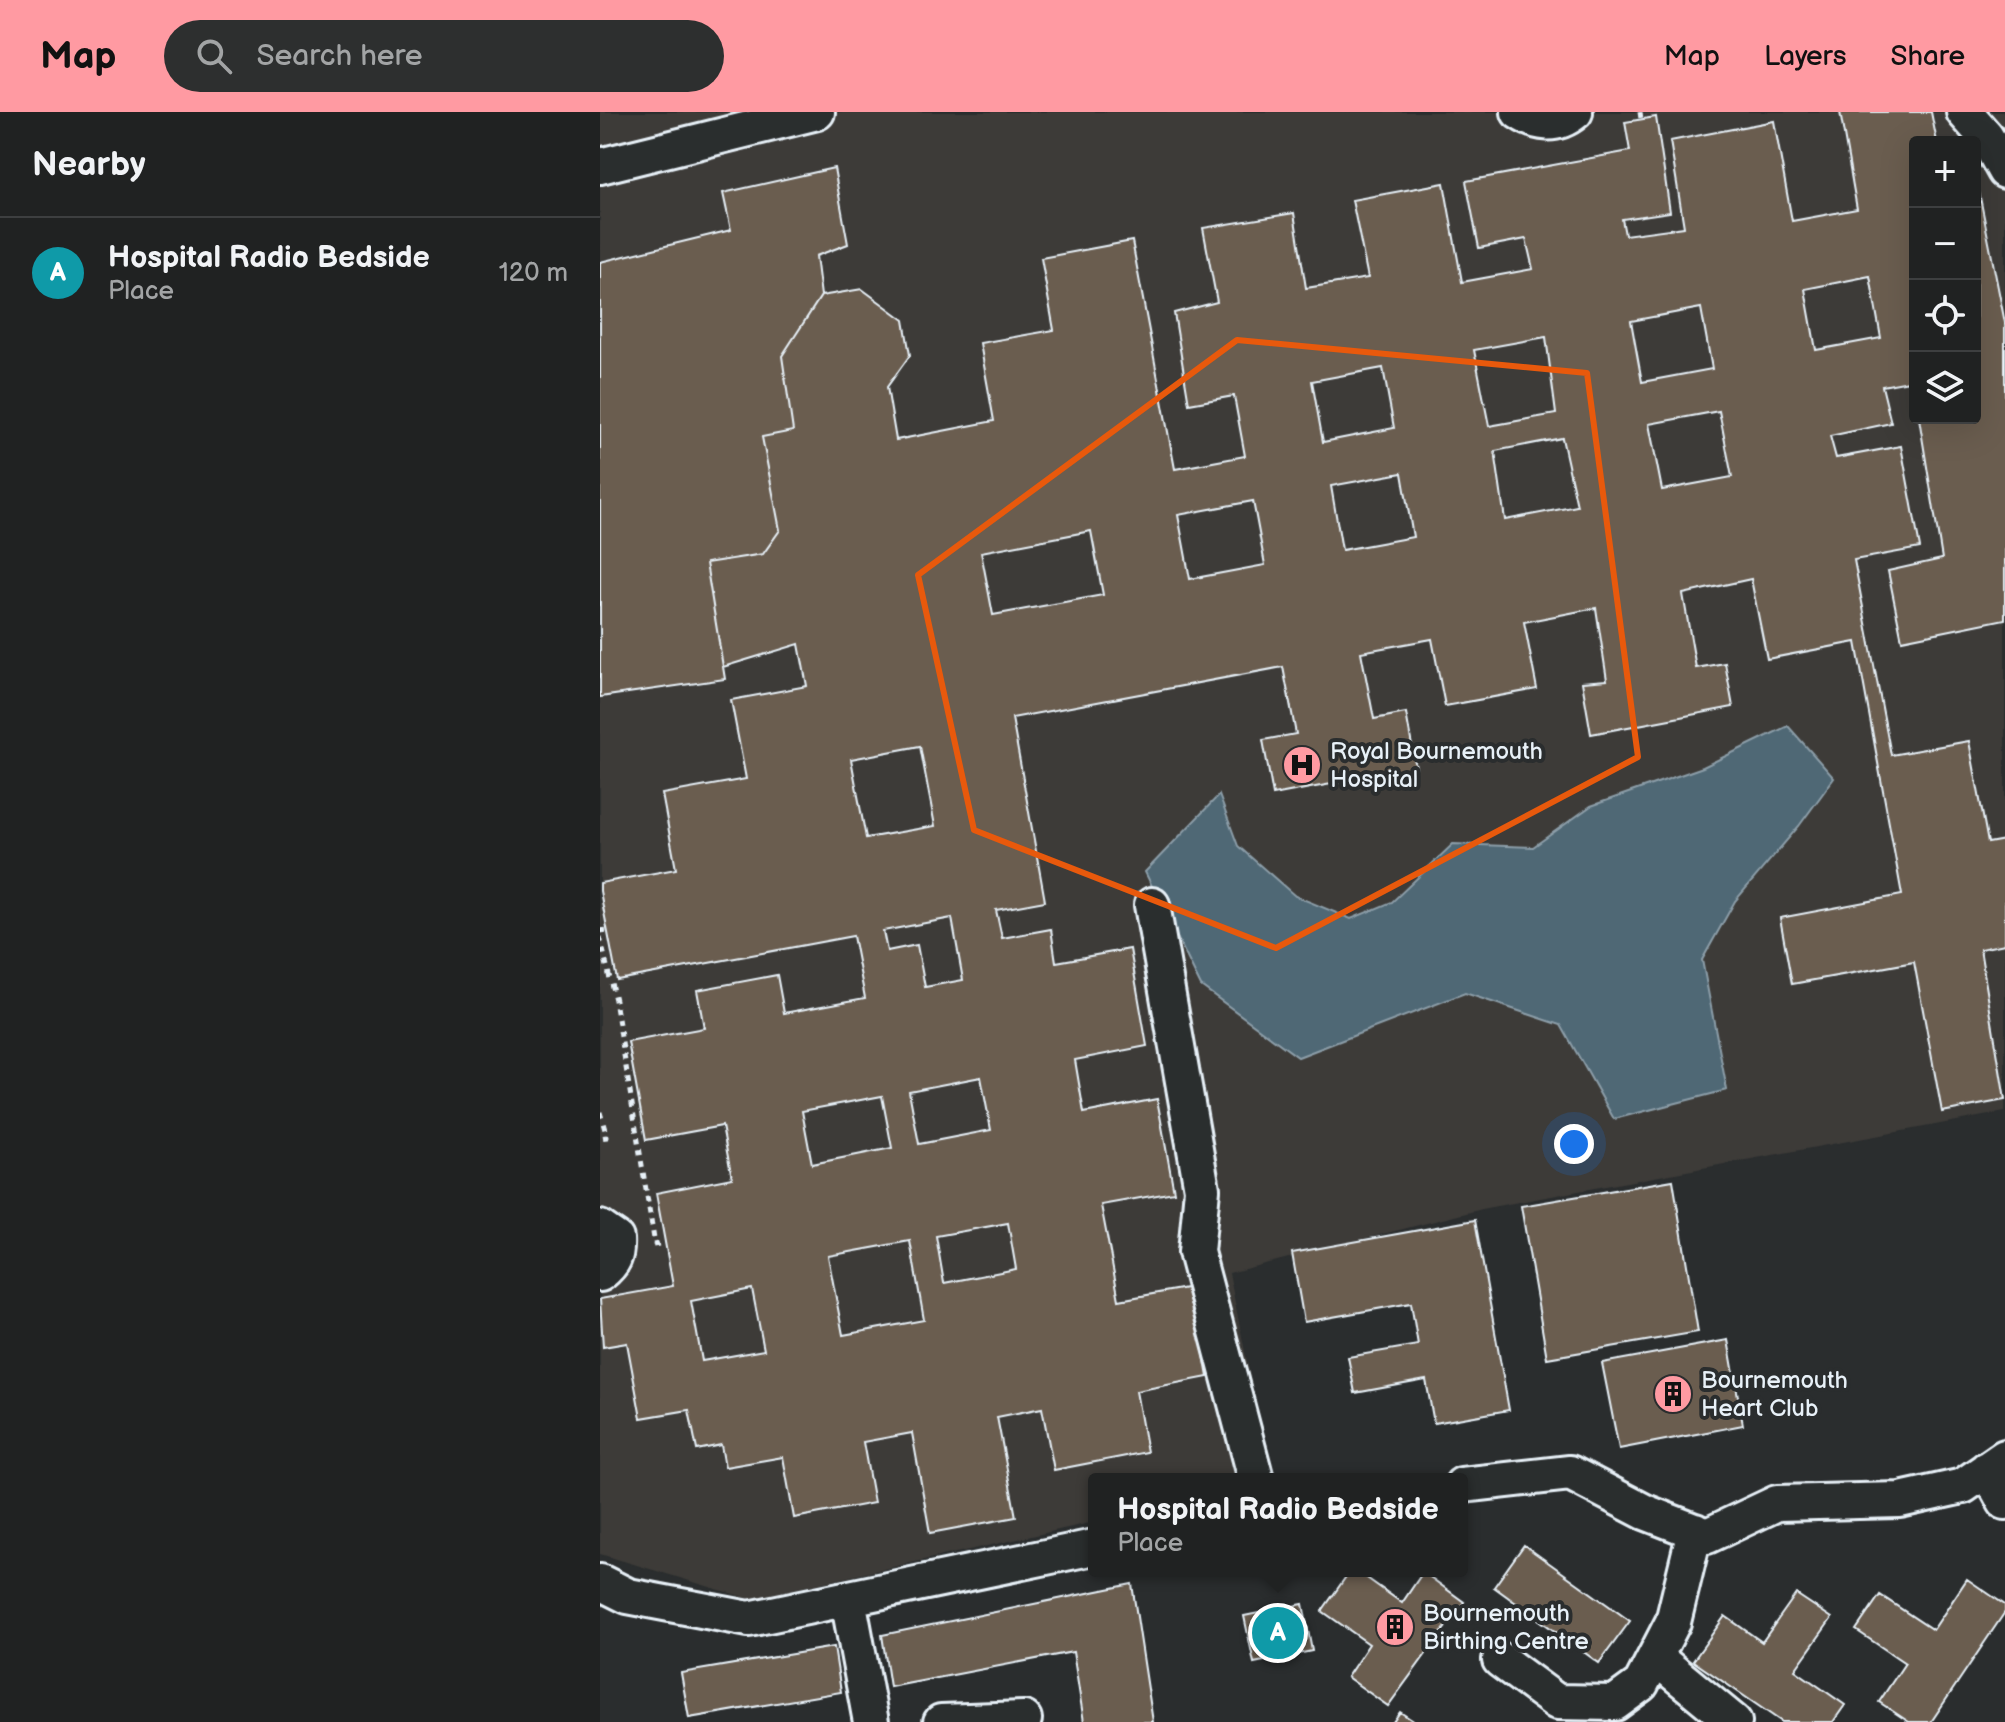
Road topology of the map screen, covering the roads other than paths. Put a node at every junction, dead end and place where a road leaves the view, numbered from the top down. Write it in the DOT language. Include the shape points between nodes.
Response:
graph roads {
  1 [pos="817,112"];
  2 [pos="1519,112"];
  3 [pos="1575,112"];
  4 [pos="1964,112"];
  5 [pos="600,166"];
  6 [pos="2005,171"];
  7 [pos="1152,905"];
  8 [pos="600,1228"];
  9 [pos="600,1274"];
  10 [pos="1996,1463"];
  11 [pos="1254,1473"];
  12 [pos="1468,1484"];
  13 [pos="2005,1502"];
  14 [pos="1695,1531"];
  15 [pos="1088,1548"];
  16 [pos="600,1582"];
  17 [pos="848,1599"];
  18 [pos="1655,1657"];
  19 [pos="1500,1660"];
  20 [pos="1024,1719"];
  21 [pos="871,1722"];
  22 [pos="941,1722"];
  23 [pos="1734,1722"];
  1 -- 5 [label="lane"];
  2 -- 3 [label="lane" via="1544,123"];
  4 -- 6 [label="lane"];
  7 -- 11 [label="lane" via="1202,1189 1196,1252"];
  8 -- 9 [label="lane" via="616,1239 617,1253"];
  10 -- 13 [label="lane"];
  10 -- 14 [label="lane" via="1963,1486 1900,1500 1777,1503 1707,1536"];
  12 -- 14 [label="lane" via="1570,1473"];
  14 -- 18 [label="lane" via="1673,1622"];
  15 -- 17 [label="lane"];
  16 -- 17 [label="lane" via="628,1596 749,1619"];
  17 -- 21 [label="lane"];
  18 -- 19 [label="lane" via="1641,1684 1615,1703 1557,1702"];
  18 -- 23 [label="lane"];
  20 -- 22 [label="lane"];
}
